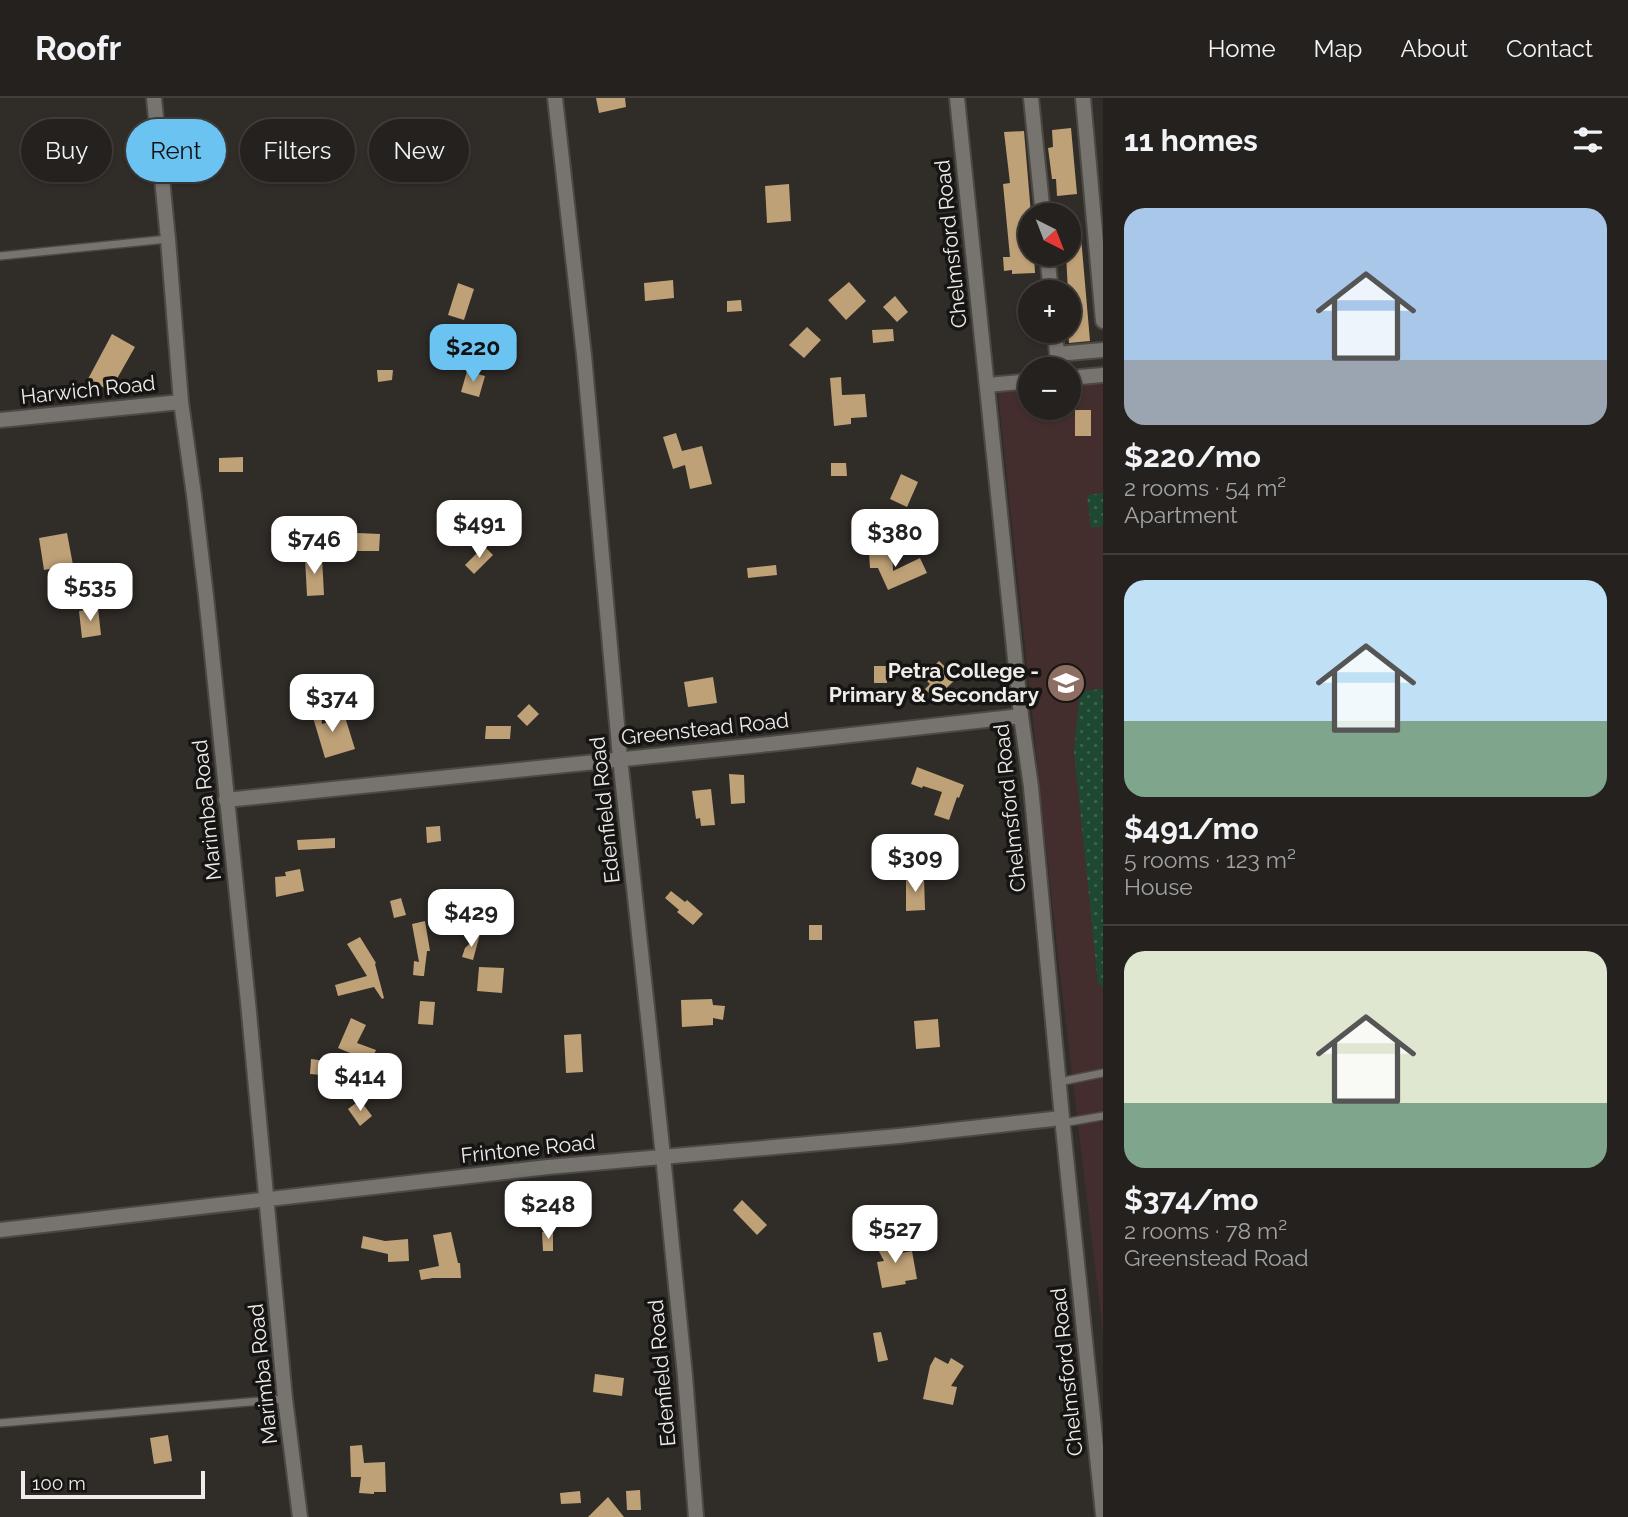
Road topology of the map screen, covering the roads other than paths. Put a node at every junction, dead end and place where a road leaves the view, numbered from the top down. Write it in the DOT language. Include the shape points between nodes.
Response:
graph roads {
  1 [pos="153,98"];
  2 [pos="555,98"];
  3 [pos="957,98"];
  4 [pos="1031,98"];
  5 [pos="1083,98"];
  6 [pos="1042,203"];
  7 [pos="168,239"];
  8 [pos="0,256"];
  9 [pos="1103,321"];
  10 [pos="1056,343"];
  11 [pos="1103,350"];
  12 [pos="1103,375"];
  13 [pos="1081,377"];
  14 [pos="1018,382"];
  15 [pos="988,385"];
  16 [pos="180,402"];
  17 [pos="0,420"];
  18 [pos="1021,716"];
  19 [pos="620,758"];
  20 [pos="226,800"];
  21 [pos="1103,1073"];
  22 [pos="1059,1082"];
  23 [pos="1103,1116"];
  24 [pos="1063,1120"];
  25 [pos="663,1156"];
  26 [pos="267,1200"];
  27 [pos="0,1230"];
  28 [pos="285,1399"];
  29 [pos="0,1423"];
  30 [pos="1103,1514"];
  31 [pos="300,1517"];
  32 [pos="696,1517"];
  1 -- 7 [label="street, Marimba Road"];
  2 -- 19 [label="street, Edenfield Road" via="584,355"];
  3 -- 15 [label="street, Chelmsford Road"];
  4 -- 6 [label="street"];
  5 -- 9 [label="street"];
  7 -- 8 [label="lane"];
  7 -- 16 [label="street, Marimba Road"];
  10 -- 11 [label="street" via="1057,355"];
  12 -- 13 [label="street"];
  14 -- 15 [label="street"];
  15 -- 18 [label="street, Chelmsford Road"];
  16 -- 17 [label="street, Harwich Road"];
  16 -- 20 [label="street, Marimba Road"];
  18 -- 19 [label="street, Greenstead Road"];
  18 -- 22 [label="street, Chelmsford Road"];
  19 -- 20 [label="street, Greenstead Road"];
  19 -- 25 [label="street, Edenfield Road"];
  20 -- 26 [label="street, Marimba Road"];
  21 -- 22 [label="lane"];
  22 -- 24 [label="street, Chelmsford Road"];
  23 -- 24 [label="lane"];
  24 -- 25 [label="street, Frintone Road"];
  24 -- 30 [label="street, Chelmsford Road"];
  25 -- 26 [label="street, Frintone Road"];
  25 -- 32 [label="street, Edenfield Road"];
  26 -- 27 [label="street, Frintone Road"];
  26 -- 28 [label="street, Marimba Road"];
  28 -- 29 [label="lane"];
  28 -- 31 [label="street, Marimba Road"];
}
